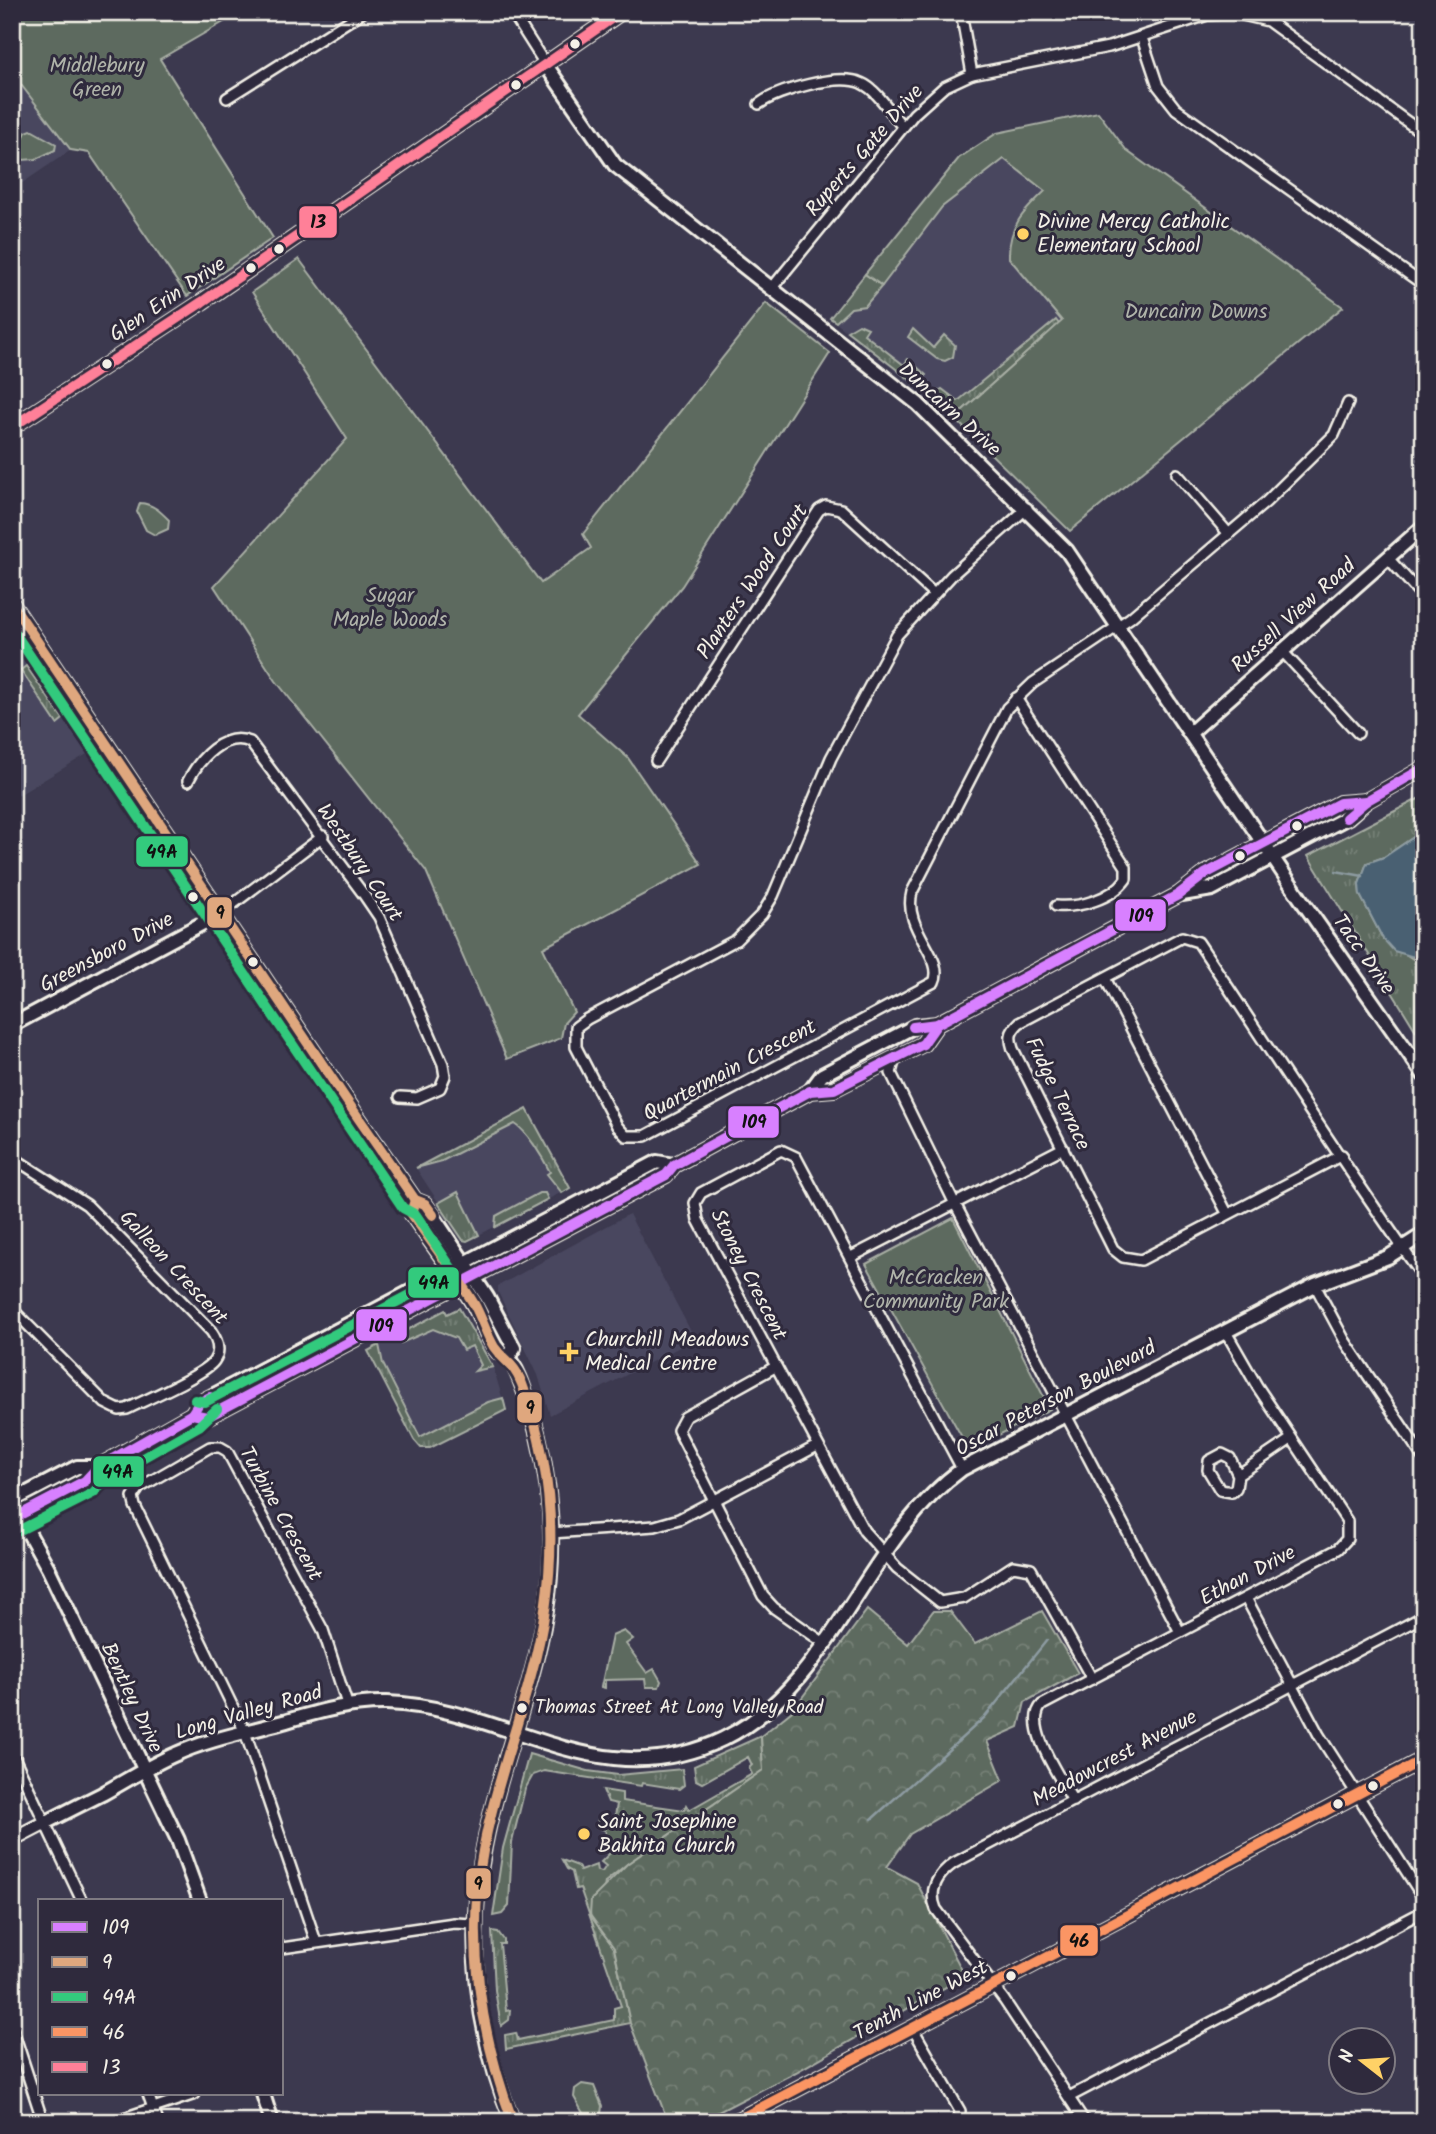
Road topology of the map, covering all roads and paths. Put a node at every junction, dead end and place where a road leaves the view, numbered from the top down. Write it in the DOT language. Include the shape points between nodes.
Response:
graph roads {
  1 [pos="363,12"];
  2 [pos="512,12"];
  3 [pos="621,12"];
  4 [pos="961,12"];
  5 [pos="1142,38"];
  6 [pos="545,64"];
  7 [pos="972,74"];
  8 [pos="227,98"];
  9 [pos="759,104"];
  10 [pos="903,127"];
  11 [pos="1424,134"];
  12 [pos="1424,285"];
  13 [pos="771,289"];
  14 [pos="1348,403"];
  15 [pos="12,427"];
  16 [pos="1177,474"];
  17 [pos="1027,508"];
  18 [pos="1424,526"];
  19 [pos="1229,534"];
  20 [pos="1388,558"];
  21 [pos="933,593"];
  22 [pos="1424,598"];
  23 [pos="12,604"];
  24 [pos="1119,627"];
  25 [pos="1283,652"];
  26 [pos="1016,698"];
  27 [pos="1190,733"];
  28 [pos="1358,733"];
  29 [pos="656,761"];
  30 [pos="1424,768"];
  31 [pos="188,781"];
  32 [pos="1366,801"];
  33 [pos="323,836"];
  34 [pos="1263,843"];
  35 [pos="1272,857"];
  36 [pos="1178,895"];
  37 [pos="1056,906"];
  38 [pos="220,914"];
  39 [pos="1105,978"];
  40 [pos="14,1020"];
  41 [pos="937,1024"];
  42 [pos="895,1058"];
  43 [pos="872,1069"];
  44 [pos="891,1073"];
  45 [pos="1424,1075"];
  46 [pos="810,1091"];
  47 [pos="400,1097"];
  48 [pos="1063,1147"];
  49 [pos="1342,1155"];
  50 [pos="12,1157"];
  51 [pos="674,1165"];
  52 [pos="415,1200"];
  53 [pos="954,1202"];
  54 [pos="1227,1213"];
  55 [pos="1424,1234"];
  56 [pos="1403,1248"];
  57 [pos="851,1258"];
  58 [pos="465,1263"];
  59 [pos="450,1271"];
  60 [pos="474,1277"];
  61 [pos="1424,1278"];
  62 [pos="460,1285"];
  63 [pos="1315,1285"];
  64 [pos="12,1309"];
  65 [pos="1226,1332"];
  66 [pos="508,1358"];
  67 [pos="775,1367"];
  68 [pos="192,1414"];
  69 [pos="1068,1414"];
  70 [pos="1291,1439"];
  71 [pos="817,1446"];
  72 [pos="1424,1459"];
  73 [pos="98,1467"];
  74 [pos="962,1469"];
  75 [pos="1238,1475"];
  76 [pos="713,1501"];
  77 [pos="12,1502"];
  78 [pos="16,1517"];
  79 [pos="551,1533"];
  80 [pos="884,1553"];
  81 [pos="1246,1598"];
  82 [pos="1424,1616"];
  83 [pos="1180,1632"];
  84 [pos="824,1643"];
  85 [pos="1092,1679"];
  86 [pos="1292,1685"];
  87 [pos="347,1704"];
  88 [pos="245,1732"];
  89 [pos="514,1734"];
  90 [pos="12,1753"];
  91 [pos="1424,1759"];
  92 [pos="144,1770"];
  93 [pos="1355,1796"];
  94 [pos="1073,1801"];
  95 [pos="45,1822"];
  96 [pos="12,1840"];
  97 [pos="81,1899"];
  98 [pos="199,1899"];
  99 [pos="1424,1899"];
  100 [pos="1424,1911"];
  101 [pos="474,1924"];
  102 [pos="316,1942"];
  103 [pos="284,1948"];
  104 [pos="992,1984"];
  105 [pos="12,2027"];
  106 [pos="912,2027"];
  107 [pos="149,2096"];
  108 [pos="189,2096"];
  109 [pos="264,2096"];
  110 [pos="1069,2097"];
  111 [pos="154,2108"];
  112 [pos="43,2122"];
  113 [pos="112,2122"];
  114 [pos="158,2122"];
  115 [pos="272,2122"];
  116 [pos="513,2122"];
  117 [pos="734,2122"];
  118 [pos="958,2122"];
  119 [pos="1085,2122"];
  1 -- 8 [label="street"];
  2 -- 6 [label="street"];
  3 -- 6 [label="street, Glen Erin Drive"];
  4 -- 7 [label="street"];
  5 -- 7 [label="street, Ruperts Gate Drive"];
  5 -- 11 [label="street, Ruperts Gate Drive" via="1207,15 1252,15 1282,30"];
  5 -- 12 [label="street" via="1158,86 1175,109"];
  6 -- 13 [label="street, Duncairn Drive" via="615,165"];
  6 -- 15 [label="street, Glen Erin Drive" via="202,302"];
  7 -- 10 [label="street, Ruperts Gate Drive" via="944,87"];
  9 -- 10 [label="street" via="790,89 856,81 870,89"];
  10 -- 13 [label="street, Ruperts Gate Drive"];
  13 -- 17 [label="street, Duncairn Drive" via="918,404"];
  14 -- 19 [label="street, Quartermain Crescent" via="1334,435"];
  16 -- 19 [label="street"];
  17 -- 21 [label="street, Quartermain Crescent"];
  17 -- 24 [label="street, Duncairn Drive" via="1068,551"];
  18 -- 20 [label="street, Russell View Road"];
  19 -- 24 [label="street, Quartermain Crescent"];
  20 -- 22 [label="street"];
  20 -- 25 [label="street, Russell View Road"];
  21 -- 26 [label="street, Quartermain Crescent" via="888,648 831,758 774,896 762,914 719,950 576,1027 576,1047 620,1131 631,1138 645,1136 934,982 934,961 910,915 912,892 999,720"];
  21 -- 29 [label="street, Planters Wood Court" via="841,509 827,506 820,510"];
  23 -- 38 [label="street"];
  24 -- 26 [label="street, Quartermain Crescent"];
  24 -- 27 [label="street, Duncairn Drive"];
  25 -- 27 [label="street, Russell View Road"];
  25 -- 28 [label="street"];
  26 -- 37 [label="street" via="1126,867 1126,879 1089,903"];
  27 -- 34 [label="street, Duncairn Drive"];
  30 -- 32 [label="street"];
  31 -- 33 [label="street, Westbury Court" via="196,766 228,739 239,738 256,748"];
  32 -- 34 [label="street" via="1340,803"];
  32 -- 35 [label="street" via="1348,817"];
  33 -- 38 [label="street"];
  33 -- 47 [label="street, Westbury Court" via="379,917 443,1064 440,1088 417,1098"];
  34 -- 35 [label="street, Tacc Drive"];
  34 -- 36 [label="street" via="1205,874"];
  35 -- 36 [label="street" via="1212,889"];
  35 -- 45 [label="street, Tacc Drive"];
  36 -- 41 [label="street"];
  38 -- 40 [label="street, Greensboro Drive"];
  38 -- 52 [label="street"];
  39 -- 48 [label="street, Fudge Terrace" via="1011,1030 1013,1049"];
  39 -- 49 [label="street, Fudge Terrace" via="1182,937 1198,942"];
  39 -- 54 [label="street"];
  41 -- 42 [label="street" via="923,1044"];
  41 -- 46 [label="street" via="903,1032 822,1075"];
  42 -- 43 [label="street"];
  42 -- 44 [label="street"];
  43 -- 44 [label="street"];
  43 -- 46 [label="street" via="834,1089"];
  44 -- 53 [label="street"];
  46 -- 51 [label="street"];
  48 -- 53 [label="street"];
  48 -- 54 [label="street, Fudge Terrace" via="1113,1249 1123,1257 1141,1260"];
  49 -- 54 [label="street, Fudge Terrace"];
  49 -- 56 [label="street, Fudge Terrace"];
  50 -- 64 [label="street, Galleon Crescent" via="101,1217 211,1331 218,1352 206,1368 119,1410 105,1403"];
  51 -- 58 [label="street" via="657,1162"];
  51 -- 60 [label="street" via="666,1175"];
  52 -- 58 [label="street" via="425,1204"];
  52 -- 59 [label="street" via="411,1213"];
  53 -- 57 [label="street"];
  53 -- 69 [label="street"];
  55 -- 56 [label="street, Oscar Peterson Boulevard"];
  56 -- 61 [label="street, Fudge Terrace"];
  56 -- 63 [label="street, Oscar Peterson Boulevard"];
  57 -- 67 [label="street, Stoney Crescent" via="791,1153 775,1153 707,1188 697,1198 698,1220"];
  57 -- 74 [label="street, Stoney Crescent"];
  58 -- 59 [label="street"];
  58 -- 60 [label="street"];
  59 -- 62 [label="street"];
  59 -- 68 [label="street" via="199,1403"];
  60 -- 62 [label="street"];
  60 -- 66 [label="street" via="514,1348"];
  62 -- 66 [label="street" via="499,1354"];
  62 -- 68 [label="street" via="208,1417"];
  63 -- 65 [label="street, Oscar Peterson Boulevard"];
  63 -- 72 [label="street" via="1345,1341"];
  65 -- 69 [label="street, Oscar Peterson Boulevard"];
  65 -- 70 [label="street, Ethan Drive"];
  66 -- 79 [label="street" via="533,1422"];
  67 -- 71 [label="street, Stoney Crescent"];
  67 -- 76 [label="street" via="680,1423 680,1439"];
  68 -- 73 [label="street"];
  69 -- 74 [label="street, Oscar Peterson Boulevard"];
  69 -- 83 [label="street"];
  70 -- 75 [label="street"];
  70 -- 81 [label="street, Ethan Drive" via="1347,1521 1349,1533 1338,1549"];
  71 -- 76 [label="street"];
  71 -- 80 [label="street, Stoney Crescent" via="857,1521"];
  73 -- 77 [label="street" via="77,1467"];
  73 -- 78 [label="street" via="85,1481"];
  74 -- 80 [label="street, Oscar Peterson Boulevard" via="914,1512"];
  76 -- 79 [label="street" via="654,1526"];
  76 -- 84 [label="street" via="763,1596"];
  77 -- 78 [label="street, Bentley Drive"];
  78 -- 92 [label="street, Bentley Drive" via="48,1568"];
  79 -- 89 [label="street" via="545,1615"];
  80 -- 84 [label="street, Oscar Peterson Boulevard"];
  80 -- 85 [label="street, Stoney Crescent" via="931,1598 947,1603 984,1587 1013,1566 1031,1569"];
  81 -- 83 [label="street, Ethan Drive"];
  81 -- 86 [label="street"];
  82 -- 86 [label="street, Meadowcrest Avenue"];
  83 -- 85 [label="street, Ethan Drive"];
  84 -- 89 [label="street, Oscar Peterson Boulevard" via="795,1684 760,1717 688,1753 618,1760"];
  85 -- 94 [label="street, Ethan Drive" via="1042,1705 1035,1720"];
  86 -- 93 [label="street"];
  86 -- 94 [label="street, Meadowcrest Avenue"];
  87 -- 88 [label="street, Long Valley Road"];
  87 -- 88 [label="street, Turbine Crescent" via="323,1630 231,1455 211,1447 144,1483 133,1500"];
  87 -- 89 [label="street, Long Valley Road" via="420,1707"];
  88 -- 92 [label="street, Long Valley Road" via="177,1753"];
  88 -- 102 [label="street"];
  89 -- 101 [label="street" via="484,1848"];
  90 -- 95 [label="street"];
  91 -- 93 [label="street, Tenth Line West"];
  92 -- 95 [label="street, Long Valley Road"];
  92 -- 98 [label="street, Bentley Drive" via="178,1840"];
  93 -- 99 [label="street"];
  93 -- 104 [label="street, Tenth Line West"];
  94 -- 104 [label="street, Meadowcrest Avenue" via="954,1863 933,1887 936,1909"];
  95 -- 96 [label="street, Long Valley Road"];
  95 -- 97 [label="street"];
  100 -- 110 [label="street"];
  101 -- 102 [label="street"];
  101 -- 116 [label="street" via="476,1988 484,2034"];
  102 -- 103 [label="street"];
  104 -- 106 [label="street, Tenth Line West"];
  104 -- 110 [label="street, Meadowcrest Avenue"];
  105 -- 112 [label="street"];
  106 -- 117 [label="street, Tenth Line West"];
  106 -- 118 [label="street" via="960,2110"];
  107 -- 111 [label="street"];
  108 -- 111 [label="street"];
  109 -- 115 [label="street"];
  110 -- 119 [label="street, Meadowcrest Avenue"];
  111 -- 113 [label="street"];
  111 -- 114 [label="street"];
}
